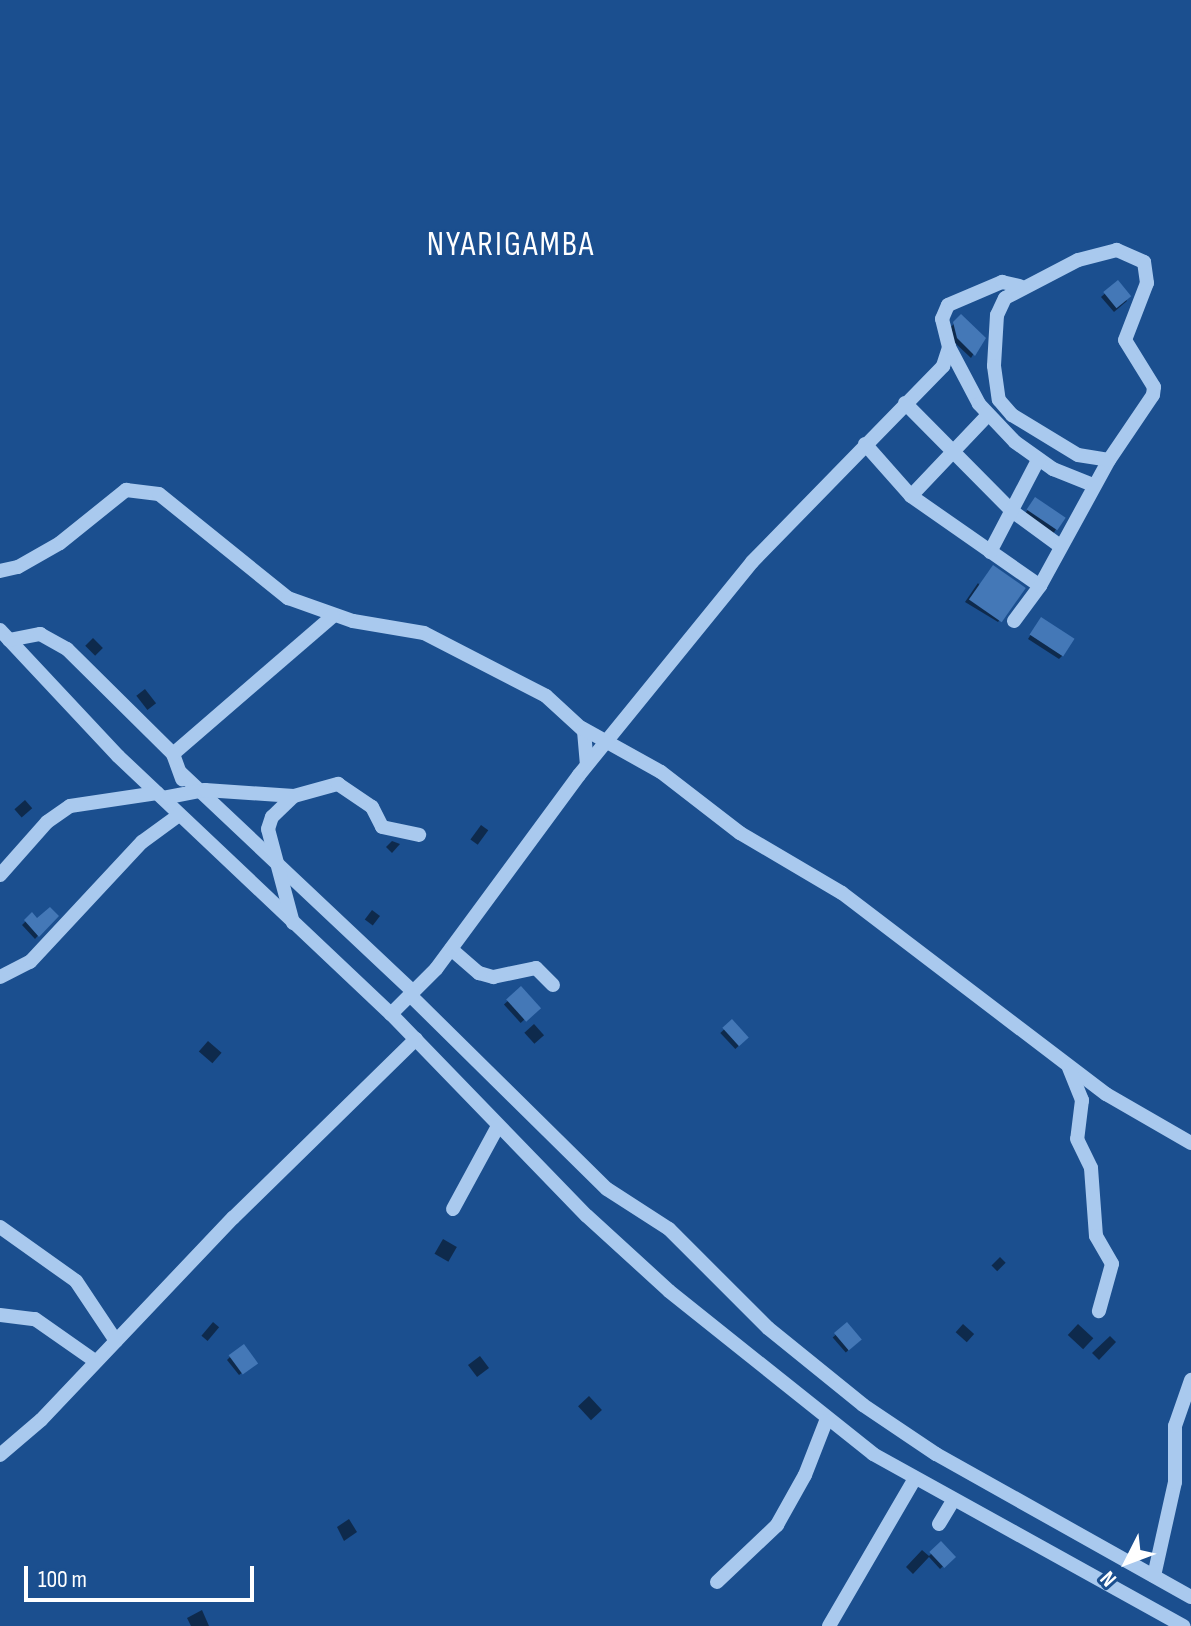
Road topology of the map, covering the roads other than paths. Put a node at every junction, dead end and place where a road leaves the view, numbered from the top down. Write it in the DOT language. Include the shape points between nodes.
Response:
graph roads {
  1 [pos="1020,286"];
  2 [pos="949,347"];
  3 [pos="905,403"];
  4 [pos="988,415"];
  5 [pos="865,444"];
  6 [pos="954,453"];
  7 [pos="1038,460"];
  8 [pos="1109,460"];
  9 [pos="1093,485"];
  10 [pos="911,496"];
  11 [pos="1012,511"];
  12 [pos="1060,546"];
  13 [pos="990,552"];
  14 [pos="0,570"];
  15 [pos="1040,586"];
  16 [pos="333,616"];
  17 [pos="1014,621"];
  18 [pos="4,635"];
  19 [pos="582,728"];
  20 [pos="608,740"];
  21 [pos="173,754"];
  22 [pos="587,766"];
  23 [pos="191,791"];
  24 [pos="160,796"];
  25 [pos="294,796"];
  26 [pos="179,815"];
  27 [pos="419,835"];
  28 [pos="276,865"];
  29 [pos="0,875"];
  30 [pos="293,923"];
  31 [pos="451,949"];
  32 [pos="0,977"];
  33 [pos="553,985"];
  34 [pos="412,994"];
  35 [pos="391,1014"];
  36 [pos="416,1039"];
  37 [pos="1068,1066"];
  38 [pos="498,1126"];
  39 [pos="1191,1143"];
  40 [pos="453,1209"];
  41 [pos="0,1227"];
  42 [pos="1099,1311"];
  43 [pos="0,1315"];
  44 [pos="116,1341"];
  45 [pos="95,1361"];
  46 [pos="1191,1380"];
  47 [pos="826,1421"];
  48 [pos="0,1455"];
  49 [pos="914,1480"];
  50 [pos="953,1501"];
  51 [pos="939,1524"];
  52 [pos="1154,1576"];
  53 [pos="717,1582"];
  54 [pos="1191,1597"];
  55 [pos="826,1625"];
  56 [pos="1183,1626"];
  1 -- 2 [label="street" via="1002,282 948,305 942,319"];
  1 -- 8 [label="street" via="1005,298 997,315 993,384 999,400 1052,441 1078,455"];
  1 -- 8 [label="street" via="1078,260 1117,250 1144,262 1147,283 1125,340 1154,387 1153,395"];
  2 -- 3 [label="street" via="943,366"];
  2 -- 4 [label="street"];
  3 -- 5 [label="street"];
  3 -- 6 [label="street"];
  4 -- 6 [label="street"];
  4 -- 7 [label="street"];
  5 -- 10 [label="street"];
  5 -- 20 [label="street" via="752,562"];
  6 -- 10 [label="street"];
  6 -- 11 [label="street"];
  7 -- 9 [label="street"];
  7 -- 11 [label="street"];
  8 -- 9 [label="street"];
  9 -- 12 [label="street"];
  10 -- 13 [label="street"];
  11 -- 12 [label="street"];
  11 -- 13 [label="street"];
  12 -- 15 [label="street"];
  13 -- 15 [label="street"];
  14 -- 16 [label="street" via="38,557 112,499 138,489 166,499 249,572 288,598"];
  15 -- 17 [label="street"];
  16 -- 19 [label="street" via="424,633 546,696"];
  16 -- 21 [label="street"];
  18 -- 21 [label="street" via="40,634 67,649"];
  18 -- 24 [label="street"];
  19 -- 20 [label="street"];
  19 -- 22 [label="street" via="588,741"];
  20 -- 22 [label="street"];
  20 -- 37 [label="street" via="661,772 740,833 842,893"];
  21 -- 23 [label="street"];
  22 -- 31 [label="street"];
  23 -- 24 [label="street"];
  23 -- 25 [label="street"];
  23 -- 28 [label="street"];
  24 -- 26 [label="street"];
  24 -- 29 [label="street" via="70,806 47,822"];
  25 -- 27 [label="street" via="345,786 372,807 382,827"];
  25 -- 28 [label="street" via="272,817 268,829"];
  26 -- 30 [label="street"];
  26 -- 32 [label="street" via="142,842 30,962"];
  28 -- 30 [label="street"];
  28 -- 34 [label="street"];
  30 -- 35 [label="street"];
  31 -- 33 [label="street" via="479,973 493,977 536,968"];
  31 -- 34 [label="street"];
  34 -- 35 [label="street"];
  34 -- 52 [label="street" via="607,1189 669,1229 768,1328 851,1396 936,1454"];
  35 -- 36 [label="street"];
  36 -- 38 [label="street"];
  36 -- 44 [label="street"];
  37 -- 39 [label="street"];
  37 -- 42 [label="street" via="1083,1104 1077,1139 1091,1168 1096,1236 1112,1264"];
  38 -- 40 [label="street"];
  38 -- 47 [label="street" via="632,1259"];
  41 -- 44 [label="street" via="76,1281"];
  43 -- 45 [label="street" via="39,1320"];
  44 -- 45 [label="street"];
  45 -- 48 [label="street"];
  46 -- 52 [label="street" via="1175,1426 1175,1482"];
  47 -- 49 [label="street"];
  47 -- 53 [label="street" via="805,1475 777,1525"];
  49 -- 50 [label="street"];
  49 -- 55 [label="street"];
  50 -- 51 [label="street"];
  50 -- 56 [label="street"];
  52 -- 54 [label="street"];
}
